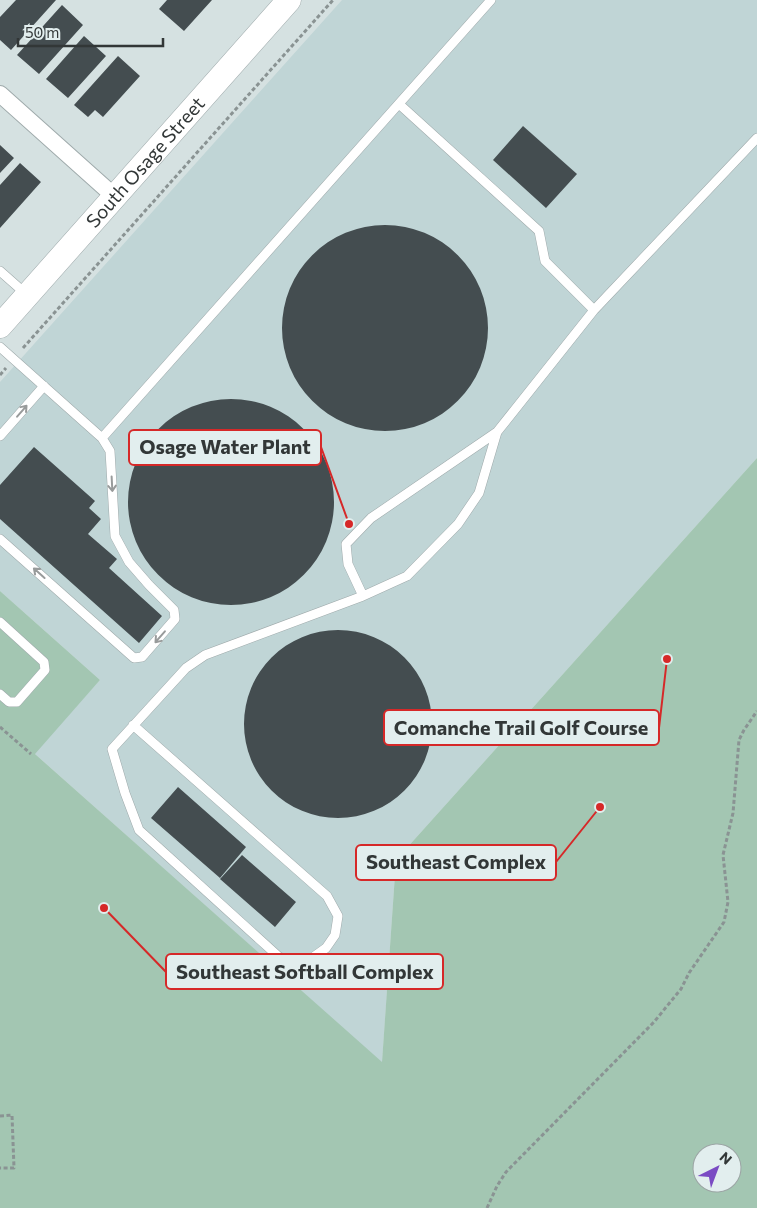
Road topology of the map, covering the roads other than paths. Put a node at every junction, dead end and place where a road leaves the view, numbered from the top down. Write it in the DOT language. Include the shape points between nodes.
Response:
graph roads {
  1 [pos="290,0"];
  2 [pos="491,0"];
  3 [pos="0,94"];
  4 [pos="399,104"];
  5 [pos="757,138"];
  6 [pos="114,196"];
  7 [pos="0,271"];
  8 [pos="27,295"];
  9 [pos="594,310"];
  10 [pos="0,326"];
  11 [pos="0,347"];
  12 [pos="44,386"];
  13 [pos="497,432"];
  14 [pos="0,436"];
  15 [pos="102,438"];
  16 [pos="0,539"];
  17 [pos="362,596"];
  18 [pos="0,622"];
  19 [pos="0,694"];
  20 [pos="133,725"];
  1 -- 6 [label="main road, South Osage Street"];
  2 -- 4 [label="lane"];
  3 -- 6 [label="street"];
  4 -- 9 [label="lane" via="539,232 545,260"];
  4 -- 15 [label="lane"];
  5 -- 9 [label="lane"];
  6 -- 8 [label="main road, South Osage Street"];
  7 -- 8 [label="lane"];
  8 -- 10 [label="main road, South Osage Street"];
  9 -- 13 [label="lane"];
  11 -- 12 [label="lane"];
  14 -- 12 [label="lane, one-way"];
  12 -- 15 [label="lane"];
  13 -- 17 [label="lane" via="479,493 458,524 407,576"];
  13 -- 17 [label="lane" via="371,518 346,544 348,564"];
  15 -- 16 [label="lane, one-way" via="110,452 115,536 129,562 174,610 175,619 142,657 134,658"];
  17 -- 20 [label="lane" via="205,655 186,668"];
  18 -- 19 [label="lane" via="44,662 46,670 17,702 9,702"];
  20 -- 20 [label="lane" via="327,896 338,916 335,936 326,948 312,958 295,963 279,957 139,830 112,749"];
}
